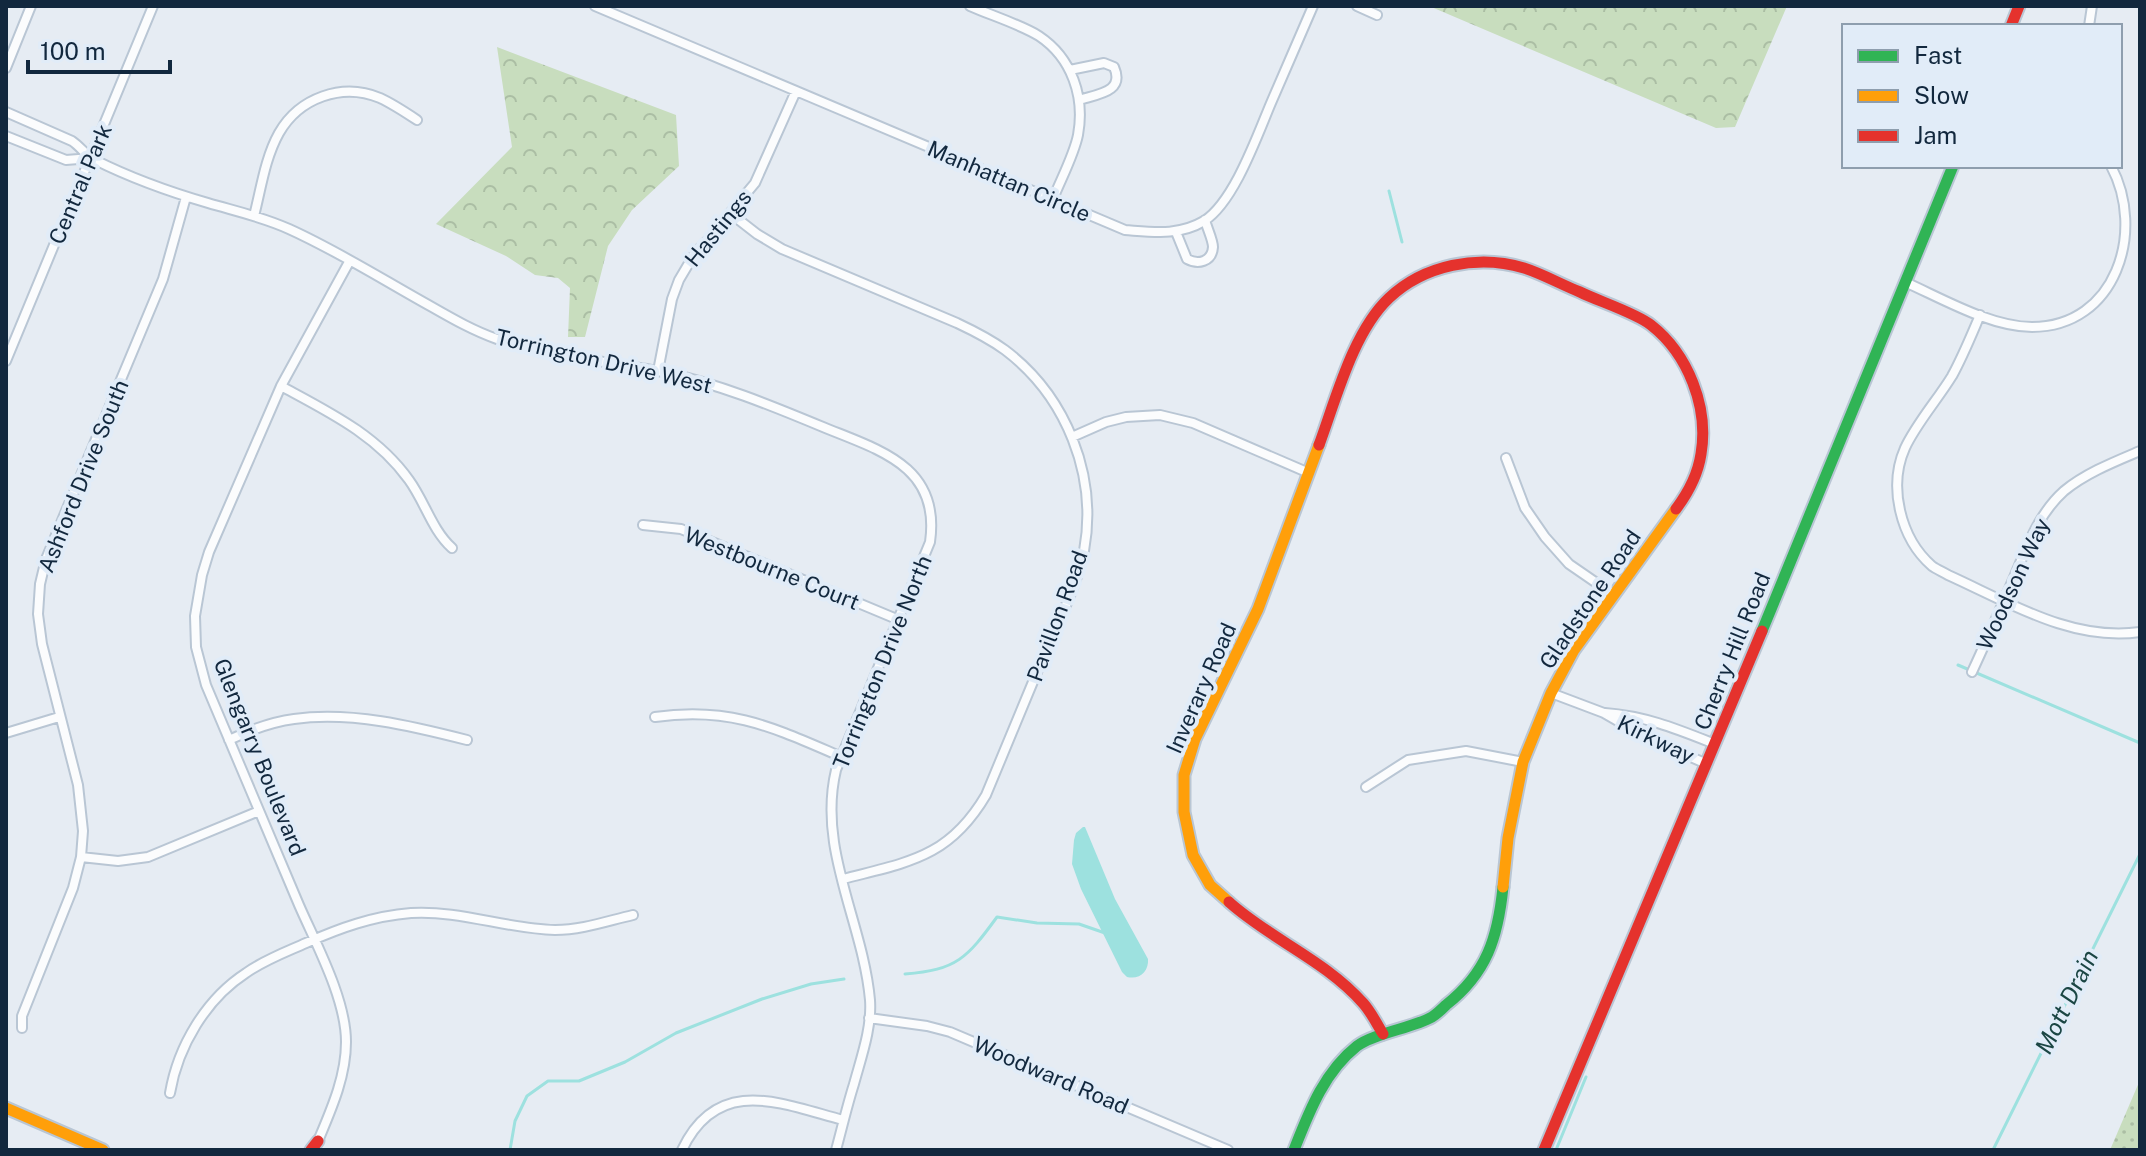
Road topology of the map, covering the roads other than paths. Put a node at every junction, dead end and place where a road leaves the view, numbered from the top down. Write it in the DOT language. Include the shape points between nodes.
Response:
graph roads {
  1 [pos="31,6"];
  2 [pos="153,6"];
  3 [pos="595,6"];
  4 [pos="970,6"];
  5 [pos="1313,6"];
  6 [pos="1357,6"];
  7 [pos="1377,15"];
  8 [pos="10,50"];
  9 [pos="6,68"];
  10 [pos="1070,70"];
  11 [pos="796,91"];
  12 [pos="1079,100"];
  13 [pos="6,112"];
  14 [pos="417,120"];
  15 [pos="6,136"];
  16 [pos="91,158"];
  17 [pos="1952,168"];
  18 [pos="2112,168"];
  19 [pos="186,197"];
  20 [pos="1053,199"];
  21 [pos="730,213"];
  22 [pos="254,216"];
  23 [pos="1205,220"];
  24 [pos="1176,232"];
  25 [pos="349,262"];
  26 [pos="1905,282"];
  27 [pos="1980,315"];
  28 [pos="6,361"];
  29 [pos="658,371"];
  30 [pos="281,386"];
  31 [pos="1072,437"];
  32 [pos="2140,451"];
  33 [pos="1506,458"];
  34 [pos="1309,473"];
  35 [pos="928,501"];
  36 [pos="643,525"];
  37 [pos="452,548"];
  38 [pos="1614,595"];
  39 [pos="2004,601"];
  40 [pos="899,620"];
  41 [pos="2140,632"];
  42 [pos="1972,672"];
  43 [pos="1551,693"];
  44 [pos="1604,713"];
  45 [pos="59,717"];
  46 [pos="655,717"];
  47 [pos="6,733"];
  48 [pos="229,740"];
  49 [pos="467,740"];
  50 [pos="1715,744"];
  51 [pos="842,757"];
  52 [pos="1523,762"];
  53 [pos="1707,764"];
  54 [pos="1366,787"];
  55 [pos="259,811"];
  56 [pos="81,857"];
  57 [pos="843,879"];
  58 [pos="633,915"];
  59 [pos="314,939"];
  60 [pos="869,1018"];
  61 [pos="22,1028"];
  62 [pos="1383,1034"];
  63 [pos="170,1093"];
  64 [pos="6,1108"];
  65 [pos="843,1120"];
  66 [pos="315,1147"];
  67 [pos="103,1150"];
  68 [pos="682,1150"];
  69 [pos="836,1150"];
  70 [pos="1228,1150"];
  71 [pos="1294,1150"];
  72 [pos="1544,1150"];
  1 -- 8 [label="street"];
  2 -- 16 [label="street, Central Park"];
  3 -- 11 [label="street, Manhattan Circle"];
  4 -- 10 [label="street" via="1039,37"];
  5 -- 23 [label="street, Manhattan Circle" via="1247,160 1225,200"];
  6 -- 7 [label="street"];
  8 -- 9 [label="street"];
  10 -- 12 [label="street"];
  10 -- 12 [label="street" via="1104,63 1117,71 1112,88"];
  11 -- 20 [label="street, Manhattan Circle"];
  11 -- 21 [label="street, Hastings" via="763,168"];
  12 -- 20 [label="street" via="1078,136"];
  13 -- 16 [label="street" via="72,141"];
  14 -- 22 [label="street" via="380,98 355,92 331,93 309,102 279,133"];
  15 -- 16 [label="street" via="66,160"];
  16 -- 19 [label="street, Torrington Drive West"];
  16 -- 28 [label="street, Central Park"];
  17 -- 26 [label="street, Cherry Hill Road"];
  18 -- 27 [label="street" via="2129,203 2131,237 2123,268 2106,292 2084,312 2043,327 2012,326"];
  19 -- 22 [label="street, Torrington Drive West"];
  19 -- 45 [label="street, Ashford Drive South" via="163,279 43,572 39,625"];
  20 -- 24 [label="street, Manhattan Circle" via="1125,230"];
  21 -- 29 [label="street, Hastings" via="679,280"];
  21 -- 31 [label="street, Pavillon Road" via="782,249 994,342 1042,385"];
  22 -- 25 [label="street, Torrington Drive West"];
  23 -- 24 [label="street, Manhattan Circle"];
  23 -- 24 [label="street" via="1213,248 1201,263 1187,259"];
  25 -- 29 [label="street, Torrington Drive West" via="498,340"];
  25 -- 30 [label="street, Glengarry Boulevard"];
  26 -- 27 [label="street"];
  26 -- 50 [label="street, Cherry Hill Road"];
  27 -- 39 [label="street" via="1950,378 1905,447 1897,499 1903,522 1932,566"];
  29 -- 35 [label="street, Torrington Drive West" via="719,386 879,450 909,470"];
  30 -- 37 [label="street" via="378,445 410,480 441,538"];
  30 -- 48 [label="street, Glengarry Boulevard" via="209,552 196,600 199,664"];
  31 -- 34 [label="street" via="1106,422 1160,415 1193,423"];
  31 -- 57 [label="street, Pavillon Road" via="1087,500 1081,562 986,795 963,828 933,851"];
  32 -- 39 [label="street, Woodson Way" via="2087,475 2055,500 2035,529"];
  33 -- 38 [label="street" via="1525,508 1545,537 1569,564"];
  34 -- 38 [label="street, Gladstone Road" via="1359,338 1390,297 1422,275 1455,264 1524,268 1649,323 1675,347 1696,392 1701,455 1688,493"];
  34 -- 62 [label="street, Inverary Road" via="1258,609 1195,739 1184,775 1184,812 1193,855 1210,885 1243,915 1337,978 1364,1004"];
  35 -- 40 [label="street, Torrington Drive North" via="930,542"];
  36 -- 40 [label="street, Westbourne Court" via="681,529"];
  38 -- 43 [label="street, Gladstone Road"];
  39 -- 41 [label="street" via="2085,632"];
  39 -- 42 [label="street, Woodson Way"];
  40 -- 51 [label="street, Torrington Drive North"];
  43 -- 44 [label="street, Kirkway"];
  43 -- 52 [label="street, Gladstone Road"];
  44 -- 50 [label="street, Kirkway" via="1661,722"];
  44 -- 53 [label="street, Kirkway"];
  45 -- 47 [label="street"];
  45 -- 56 [label="street, Ashford Drive South" via="81,803"];
  46 -- 51 [label="street" via="692,713 736,718 783,731"];
  48 -- 49 [label="street" via="274,722 317,717 374,721"];
  48 -- 55 [label="street, Glengarry Boulevard"];
  50 -- 53 [label="street, Cherry Hill Road"];
  51 -- 57 [label="street, Torrington Drive North" via="830,811"];
  52 -- 54 [label="street" via="1466,751 1408,760"];
  52 -- 62 [label="street, Gladstone Road" via="1500,920 1488,957 1464,991 1432,1017"];
  53 -- 72 [label="street, Cherry Hill Road"];
  55 -- 56 [label="street" via="148,857"];
  55 -- 59 [label="street, Glengarry Boulevard"];
  56 -- 61 [label="street, Ashford Drive South"];
  57 -- 60 [label="street, Torrington Drive North" via="867,977"];
  58 -- 59 [label="street" via="552,930 410,913 363,921"];
  59 -- 63 [label="street" via="245,973 212,1003 188,1039"];
  59 -- 66 [label="street, Glengarry Boulevard" via="340,1001 346,1040 342,1077"];
  60 -- 65 [label="street, Torrington Drive North"];
  60 -- 70 [label="street, Woodward Road" via="950,1032"];
  62 -- 71 [label="street, Gladstone Road" via="1359,1044 1331,1073"];
  64 -- 67 [label="street"];
  65 -- 68 [label="street" via="775,1102 739,1101 709,1115"];
  65 -- 69 [label="street, Torrington Drive North"];
}
